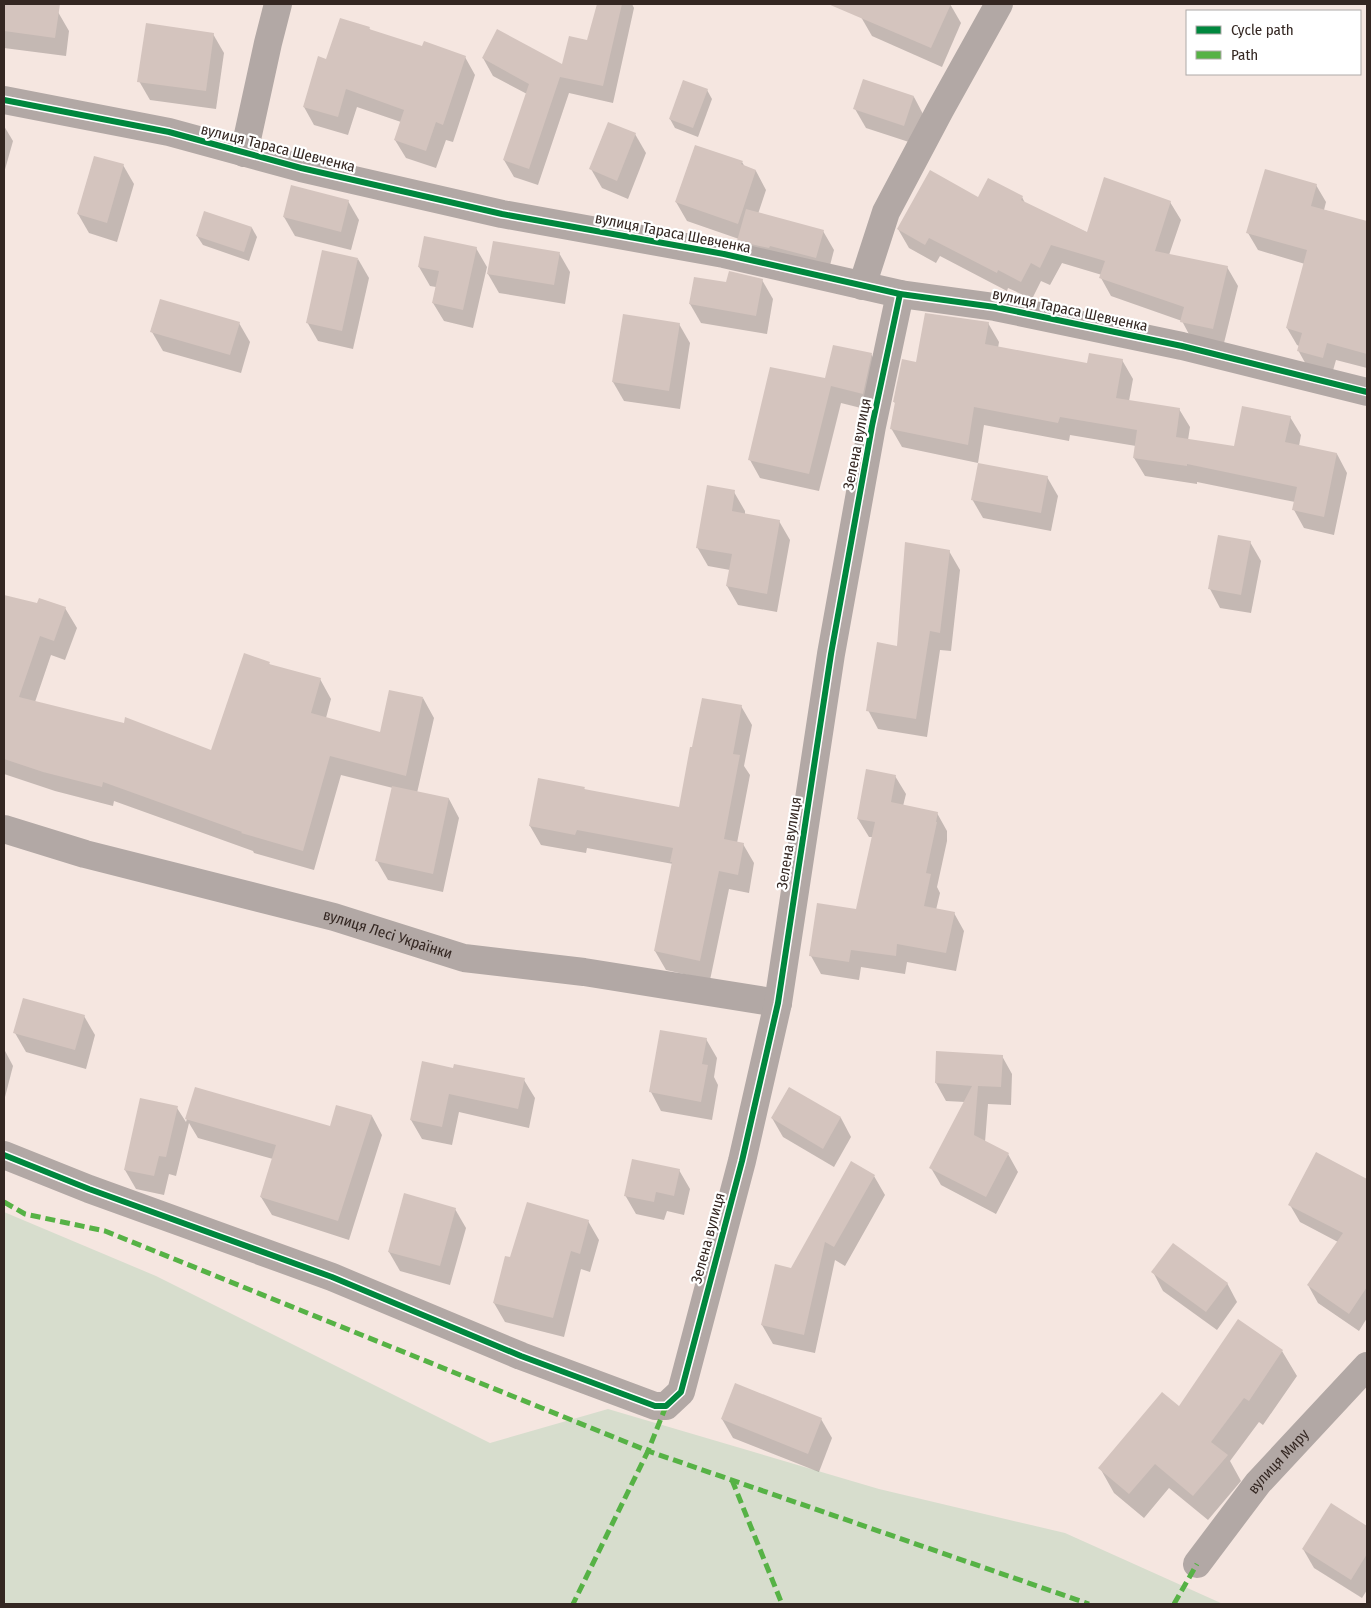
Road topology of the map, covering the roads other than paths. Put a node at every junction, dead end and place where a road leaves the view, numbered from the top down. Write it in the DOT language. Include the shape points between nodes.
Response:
graph roads {
  1 [pos="278,4"];
  2 [pos="999,4"];
  3 [pos="4,100"];
  4 [pos="244,153"];
  5 [pos="862,286"];
  6 [pos="900,294"];
  7 [pos="1367,392"];
  8 [pos="4,828"];
  9 [pos="778,1003"];
  10 [pos="4,1155"];
  11 [pos="1367,1366"];
  12 [pos="1197,1564"];
  1 -- 4 [label="street"];
  2 -- 5 [label="street" via="886,212"];
  3 -- 4 [label="street, вулиця Тараса Шевченка" via="169,132"];
  4 -- 5 [label="street, вулиця Тараса Шевченка" via="502,214 724,254"];
  5 -- 6 [label="street, вулиця Тараса Шевченка"];
  6 -- 7 [label="street, вулиця Тараса Шевченка" via="995,307 1135,336"];
  6 -- 9 [label="street, Зелена вулиця" via="872,426 831,654"];
  8 -- 9 [label="street, вулиця Лесі Українки" via="86,854 334,917 464,958 584,972"];
  9 -- 10 [label="street, Зелена вулиця" via="742,1161 681,1392 666,1406 655,1406 521,1356 332,1278"];
  11 -- 12 [label="street, вулиця Миру" via="1258,1483"];
}
